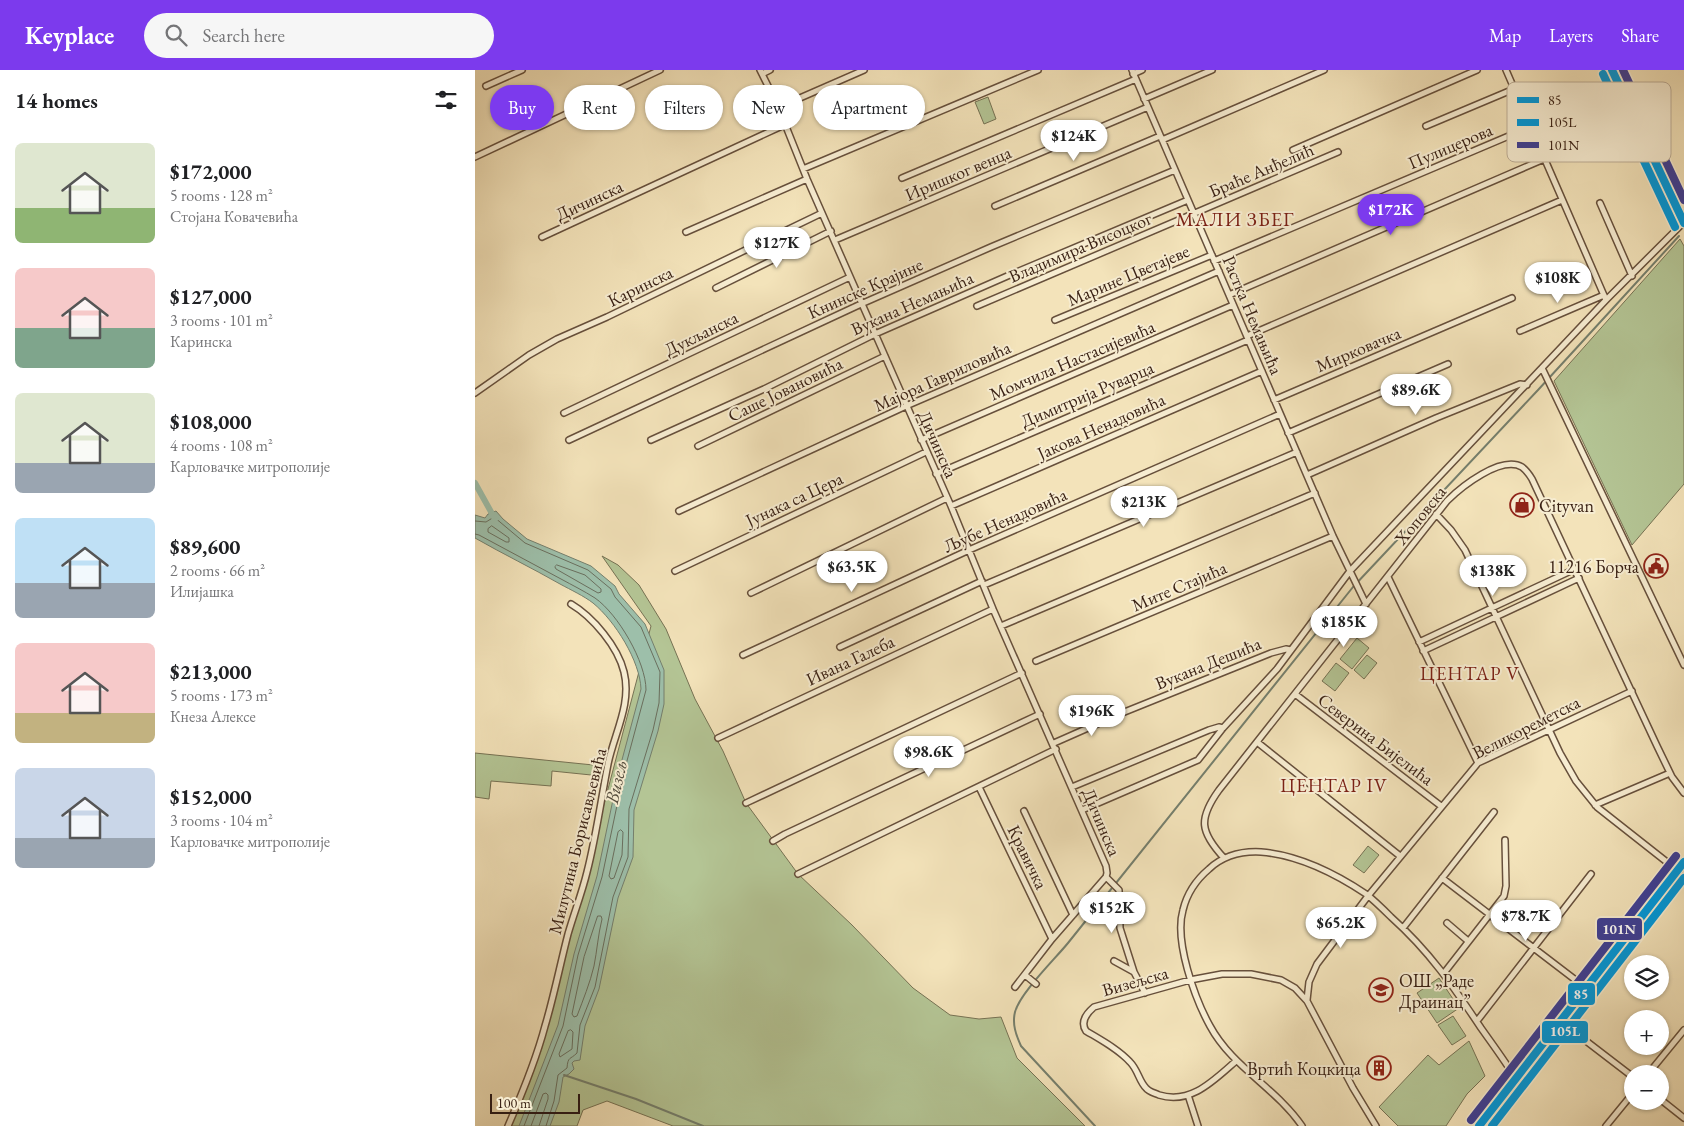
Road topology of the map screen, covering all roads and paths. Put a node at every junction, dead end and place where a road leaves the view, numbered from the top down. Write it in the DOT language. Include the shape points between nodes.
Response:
graph roads {
  1 [pos="522,70"];
  2 [pos="660,70"];
  3 [pos="770,70"];
  4 [pos="864,70"];
  5 [pos="1038,70"];
  6 [pos="1143,70"];
  7 [pos="1212,70"];
  8 [pos="1324,70"];
  9 [pos="1477,70"];
  10 [pos="1505,70"];
  11 [pos="1612,70"];
  12 [pos="761,72"];
  13 [pos="1134,74"];
  14 [pos="1511,82"];
  15 [pos="1618,82"];
  16 [pos="767,85"];
  17 [pos="486,86"];
  18 [pos="1507,92"];
  19 [pos="803,97"];
  20 [pos="1144,99"];
  21 [pos="1148,107"];
  22 [pos="1426,126"];
  23 [pos="773,130"];
  24 [pos="786,130"];
  25 [pos="1507,137"];
  26 [pos="1161,138"];
  27 [pos="1293,150"];
  28 [pos="1338,152"];
  29 [pos="475,157"];
  30 [pos="1538,162"];
  31 [pos="1546,162"];
  32 [pos="1656,162"];
  33 [pos="803,170"];
  34 [pos="1175,170"];
  35 [pos="902,178"];
  36 [pos="807,179"];
  37 [pos="1188,200"];
  38 [pos="1562,200"];
  39 [pos="1600,203"];
  40 [pos="995,206"];
  41 [pos="822,213"];
  42 [pos="1194,214"];
  43 [pos="1684,222"];
  44 [pos="831,231"];
  45 [pos="686,232"];
  46 [pos="542,237"];
  47 [pos="835,240"];
  48 [pos="1211,255"];
  49 [pos="1215,261"];
  50 [pos="1219,271"];
  51 [pos="1632,276"];
  52 [pos="850,278"];
  53 [pos="715,288"];
  54 [pos="1229,295"];
  55 [pos="1605,297"];
  56 [pos="1512,298"];
  57 [pos="861,304"];
  58 [pos="1233,305"];
  59 [pos="977,306"];
  60 [pos="1055,320"];
  61 [pos="1520,331"];
  62 [pos="875,334"];
  63 [pos="1247,338"];
  64 [pos="885,356"];
  65 [pos="1448,364"];
  66 [pos="1542,368"];
  67 [pos="1262,371"];
  68 [pos="1527,385"];
  69 [pos="475,393"];
  70 [pos="1274,400"];
  71 [pos="906,406"];
  72 [pos="564,413"];
  73 [pos="1280,414"];
  74 [pos="1289,433"];
  75 [pos="569,440"];
  76 [pos="651,440"];
  77 [pos="921,440"];
  78 [pos="698,446"];
  79 [pos="926,452"];
  80 [pos="1297,452"];
  81 [pos="936,474"];
  82 [pos="1307,475"];
  83 [pos="1315,493"];
  84 [pos="947,498"];
  85 [pos="951,506"];
  86 [pos="679,511"];
  87 [pos="1436,514"];
  88 [pos="1333,536"];
  89 [pos="969,550"];
  90 [pos="1575,569"];
  91 [pos="1350,571"];
  92 [pos="675,572"];
  93 [pos="1388,577"];
  94 [pos="1579,578"];
  95 [pos="983,583"];
  96 [pos="751,593"];
  97 [pos="1365,601"];
  98 [pos="571,604"];
  99 [pos="1492,608"];
  100 [pos="993,609"];
  101 [pos="1496,617"];
  102 [pos="1001,626"];
  103 [pos="1419,642"];
  104 [pos="840,647"];
  105 [pos="1291,650"];
  106 [pos="1423,651"];
  107 [pos="743,655"];
  108 [pos="1036,661"];
  109 [pos="1684,665"];
  110 [pos="1022,673"];
  111 [pos="1632,691"];
  112 [pos="1295,694"];
  113 [pos="1041,714"];
  114 [pos="1223,728"];
  115 [pos="1549,729"];
  116 [pos="718,738"];
  117 [pos="1257,742"];
  118 [pos="1054,743"];
  119 [pos="1056,749"];
  120 [pos="1478,763"];
  121 [pos="1670,773"];
  122 [pos="979,787"];
  123 [pos="1073,787"];
  124 [pos="1684,793"];
  125 [pos="746,802"];
  126 [pos="1595,805"];
  127 [pos="1441,806"];
  128 [pos="1082,810"];
  129 [pos="1024,811"];
  130 [pos="1494,812"];
  131 [pos="1505,840"];
  132 [pos="773,842"];
  133 [pos="1401,856"];
  134 [pos="1224,858"];
  135 [pos="1684,862"];
  136 [pos="1677,871"];
  137 [pos="798,874"];
  138 [pos="1106,874"];
  139 [pos="1591,874"];
  140 [pos="1442,878"];
  141 [pos="1684,879"];
  142 [pos="1368,896"];
  143 [pos="1489,914"];
  144 [pos="1073,915"];
  145 [pos="1447,923"];
  146 [pos="1403,928"];
  147 [pos="1052,939"];
  148 [pos="1468,941"];
  149 [pos="1533,948"];
  150 [pos="1114,961"];
  151 [pos="1134,972"];
  152 [pos="1444,972"];
  153 [pos="1025,975"];
  154 [pos="1190,980"];
  155 [pos="1034,982"];
  156 [pos="1015,987"];
  157 [pos="1586,988"];
  158 [pos="1145,993"];
  159 [pos="1307,1001"];
  160 [pos="1477,1021"];
  161 [pos="1560,1022"];
  162 [pos="1684,1030"];
  163 [pos="1236,1061"];
  164 [pos="1655,1065"];
  165 [pos="1624,1071"];
  166 [pos="1515,1079"];
  167 [pos="1188,1095"];
  168 [pos="1624,1104"];
  169 [pos="1669,1106"];
  170 [pos="1684,1118"];
  171 [pos="508,1126"];
  172 [pos="1198,1126"];
  173 [pos="1302,1126"];
  174 [pos="1376,1126"];
  175 [pos="1479,1126"];
  176 [pos="1606,1126"];
  1 -- 17 [label="street"];
  2 -- 29 [label="street"];
  3 -- 12 [label="street, Дичинска"];
  4 -- 19 [label="street"];
  5 -- 33 [label="street"];
  6 -- 13 [label="street"];
  7 -- 20 [label="street"];
  8 -- 26 [label="street"];
  9 -- 27 [label="street"];
  10 -- 14 [label="street"];
  11 -- 15 [label="street"];
  12 -- 16 [label="street, Дичинска"];
  13 -- 20 [label="street, Растка Немањића"];
  13 -- 35 [label="street"];
  18 -- 22 [label="street"];
  20 -- 21 [label="street, Растка Немањића"];
  21 -- 26 [label="street, Растка Немањића"];
  21 -- 47 [label="street, Иришког венца"];
  23 -- 46 [label="street, Дичинска"];
  24 -- 33 [label="street, Дичинска"];
  25 -- 49 [label="street, Пулицерова"];
  26 -- 34 [label="street, Растка Немањића"];
  26 -- 40 [label="street"];
  28 -- 42 [label="street, Браће Анђелић"];
  30 -- 54 [label="street"];
  31 -- 38 [label="street"];
  32 -- 43 [label="street"];
  33 -- 36 [label="street, Дичинска"];
  34 -- 37 [label="street, Растка Немањића"];
  34 -- 57 [label="street, Книнске Крајине"];
  36 -- 41 [label="street, Дичинска"];
  36 -- 45 [label="street"];
  37 -- 42 [label="street, Растка Немањића"];
  37 -- 62 [label="street, Вукана Немањића"];
  38 -- 55 [label="street"];
  38 -- 63 [label="street, Димитрија Руварца"];
  39 -- 51 [label="street"];
  41 -- 44 [label="street, Дичинска"];
  41 -- 69 [label="street, Каринска" via="557,339"];
  42 -- 48 [label="street, Растка Немањића"];
  42 -- 59 [label="street, Владимира Висоцког"];
  43 -- 51 [label="street"];
  44 -- 47 [label="street, Дичинска"];
  44 -- 53 [label="street"];
  47 -- 52 [label="street, Дичинска"];
  48 -- 49 [label="street, Растка Немањића"];
  48 -- 60 [label="street, Марине Цветајеве"];
  49 -- 50 [label="street, Растка Немањића"];
  50 -- 54 [label="street, Растка Немањића"];
  50 -- 71 [label="street, Мајора Гавриловића"];
  51 -- 55 [label="street"];
  52 -- 57 [label="street, Дичинска"];
  52 -- 72 [label="street, Дукљанска"];
  54 -- 58 [label="street, Растка Немањића"];
  55 -- 61 [label="street"];
  55 -- 66 [label="street"];
  56 -- 70 [label="street, Мирковачка"];
  57 -- 62 [label="street, Дичинска"];
  57 -- 75 [label="street, Книнске Крајине"];
  58 -- 63 [label="street, Растка Немањића"];
  58 -- 77 [label="street, Момчила Настасијевића"];
  62 -- 64 [label="street, Дичинска"];
  62 -- 76 [label="street, Вукана Немањића"];
  63 -- 67 [label="street, Растка Немањића"];
  63 -- 81 [label="street, Димитрија Руварца"];
  64 -- 71 [label="street, Дичинска"];
  64 -- 78 [label="street, Саше Јовановића"];
  65 -- 74 [label="street"];
  66 -- 68 [label="street"];
  66 -- 109 [label="street"];
  67 -- 70 [label="street, Растка Немањића"];
  67 -- 85 [label="street, Јакова Ненадовића"];
  68 -- 82 [label="street" via="1522,384 1444,415"];
  68 -- 91 [label="street"];
  70 -- 73 [label="street, Растка Немањића"];
  71 -- 77 [label="street, Дичинска"];
  71 -- 86 [label="street, Мајора Гавриловића"];
  73 -- 74 [label="street, Растка Немањића"];
  73 -- 89 [label="street, Љубе Ненадовића"];
  74 -- 80 [label="street, Растка Немањића"];
  77 -- 79 [label="street, Дичинска"];
  79 -- 81 [label="street, Дичинска"];
  79 -- 92 [label="street, Јунака са Цера"];
  80 -- 82 [label="street, Растка Немањића"];
  80 -- 95 [label="street"];
  81 -- 84 [label="street, Дичинска"];
  82 -- 83 [label="street, Растка Немањића"];
  83 -- 88 [label="street, Растка Немањића"];
  83 -- 102 [label="street"];
  84 -- 85 [label="street, Дичинска"];
  84 -- 96 [label="street"];
  85 -- 89 [label="street, Дичинска"];
  87 -- 90 [label="street, Хоповска" via="1459,489 1482,474 1508,465 1521,467 1532,479"];
  87 -- 93 [label="street, Хоповска"];
  87 -- 99 [label="street" via="1459,540"];
  88 -- 91 [label="street, Растка Немањића"];
  88 -- 108 [label="street, Мите Стајића"];
  89 -- 95 [label="street, Дичинска"];
  89 -- 107 [label="street, Љубе Ненадовића"];
  90 -- 94 [label="street, Хоповска"];
  90 -- 99 [label="street"];
  91 -- 97 [label="street, Растка Немањића"];
  91 -- 105 [label="street"];
  93 -- 97 [label="street, Хоповска"];
  93 -- 103 [label="street"];
  94 -- 101 [label="street"];
  94 -- 111 [label="street, Хоповска"];
  95 -- 100 [label="street, Дичинска"];
  95 -- 104 [label="street"];
  97 -- 112 [label="street, Хоповска"];
  98 -- 171 [label="street, Милутина Борисављевића" via="595,623 620,661 626,683 624,711 608,762 587,872 545,1028"];
  99 -- 101 [label="street"];
  99 -- 103 [label="street"];
  100 -- 102 [label="street, Дичинска"];
  100 -- 116 [label="street, Ивана Галеба"];
  101 -- 106 [label="street"];
  101 -- 115 [label="street"];
  102 -- 110 [label="street, Дичинска"];
  103 -- 106 [label="street"];
  105 -- 114 [label="street"];
  105 -- 118 [label="street, Вукана Дешића" via="1271,653"];
  106 -- 120 [label="street"];
  110 -- 113 [label="street, Дичинска"];
  110 -- 125 [label="street"];
  111 -- 115 [label="street, Великореметска"];
  111 -- 121 [label="street, Хоповска"];
  112 -- 117 [label="street, Хоповска"];
  112 -- 127 [label="street, Северина Бијелића"];
  113 -- 118 [label="street, Дичинска"];
  113 -- 132 [label="street"];
  114 -- 123 [label="street" via="1209,730"];
  114 -- 128 [label="street" via="1198,760"];
  115 -- 120 [label="street, Великореметска"];
  115 -- 126 [label="street" via="1573,776"];
  117 -- 133 [label="street"];
  117 -- 134 [label="street, Хоповска" via="1211,801 1205,816 1207,837"];
  118 -- 119 [label="street, Дичинска"];
  119 -- 122 [label="street"];
  119 -- 123 [label="street, Дичинска"];
  120 -- 127 [label="street, Великореметска"];
  121 -- 124 [label="street, Хоповска"];
  121 -- 126 [label="street"];
  122 -- 137 [label="street"];
  122 -- 147 [label="street, Кравичка"];
  123 -- 128 [label="street, Дичинска"];
  126 -- 136 [label="street"];
  127 -- 133 [label="street, Великореметска"];
  128 -- 138 [label="street, Дичинска"];
  129 -- 144 [label="street"];
  130 -- 140 [label="street"];
  131 -- 143 [label="street" via="1504,896"];
  133 -- 142 [label="street, Великореметска"];
  134 -- 142 [label="street" via="1260,852 1279,855 1328,873"];
  134 -- 154 [label="street" via="1211,866 1195,884 1182,912 1182,938"];
  135 -- 136 [label="street"];
  136 -- 141 [label="street"];
  136 -- 157 [label="street"];
  138 -- 144 [label="street"];
  138 -- 151 [label="street" via="1119,890 1120,928"];
  139 -- 149 [label="street"];
  140 -- 143 [label="street"];
  140 -- 146 [label="street"];
  142 -- 146 [label="street"];
  142 -- 159 [label="street, Великореметска" via="1317,964 1309,982"];
  143 -- 148 [label="street"];
  143 -- 149 [label="street"];
  144 -- 147 [label="street"];
  145 -- 148 [label="street"];
  146 -- 152 [label="street"];
  147 -- 153 [label="street"];
  148 -- 152 [label="street"];
  149 -- 157 [label="street"];
  149 -- 160 [label="street"];
  150 -- 151 [label="street"];
  151 -- 158 [label="street"];
  152 -- 160 [label="street"];
  153 -- 155 [label="street"];
  153 -- 156 [label="street"];
  154 -- 158 [label="street, Визељска"];
  154 -- 159 [label="street, Визељска" via="1222,974 1262,975 1291,985"];
  154 -- 163 [label="street" via="1211,1028"];
  157 -- 161 [label="street"];
  158 -- 167 [label="street, Визељска" via="1094,1007 1083,1025 1132,1063 1147,1090 1171,1098"];
  159 -- 174 [label="street, Визељска"];
  160 -- 166 [label="street"];
  161 -- 165 [label="street"];
  161 -- 166 [label="street"];
  162 -- 164 [label="street"];
  163 -- 167 [label="street, Визељска" via="1207,1085"];
  163 -- 173 [label="street"];
  166 -- 175 [label="street"];
  167 -- 172 [label="street"];
  168 -- 176 [label="street"];
  169 -- 170 [label="street"];
}
